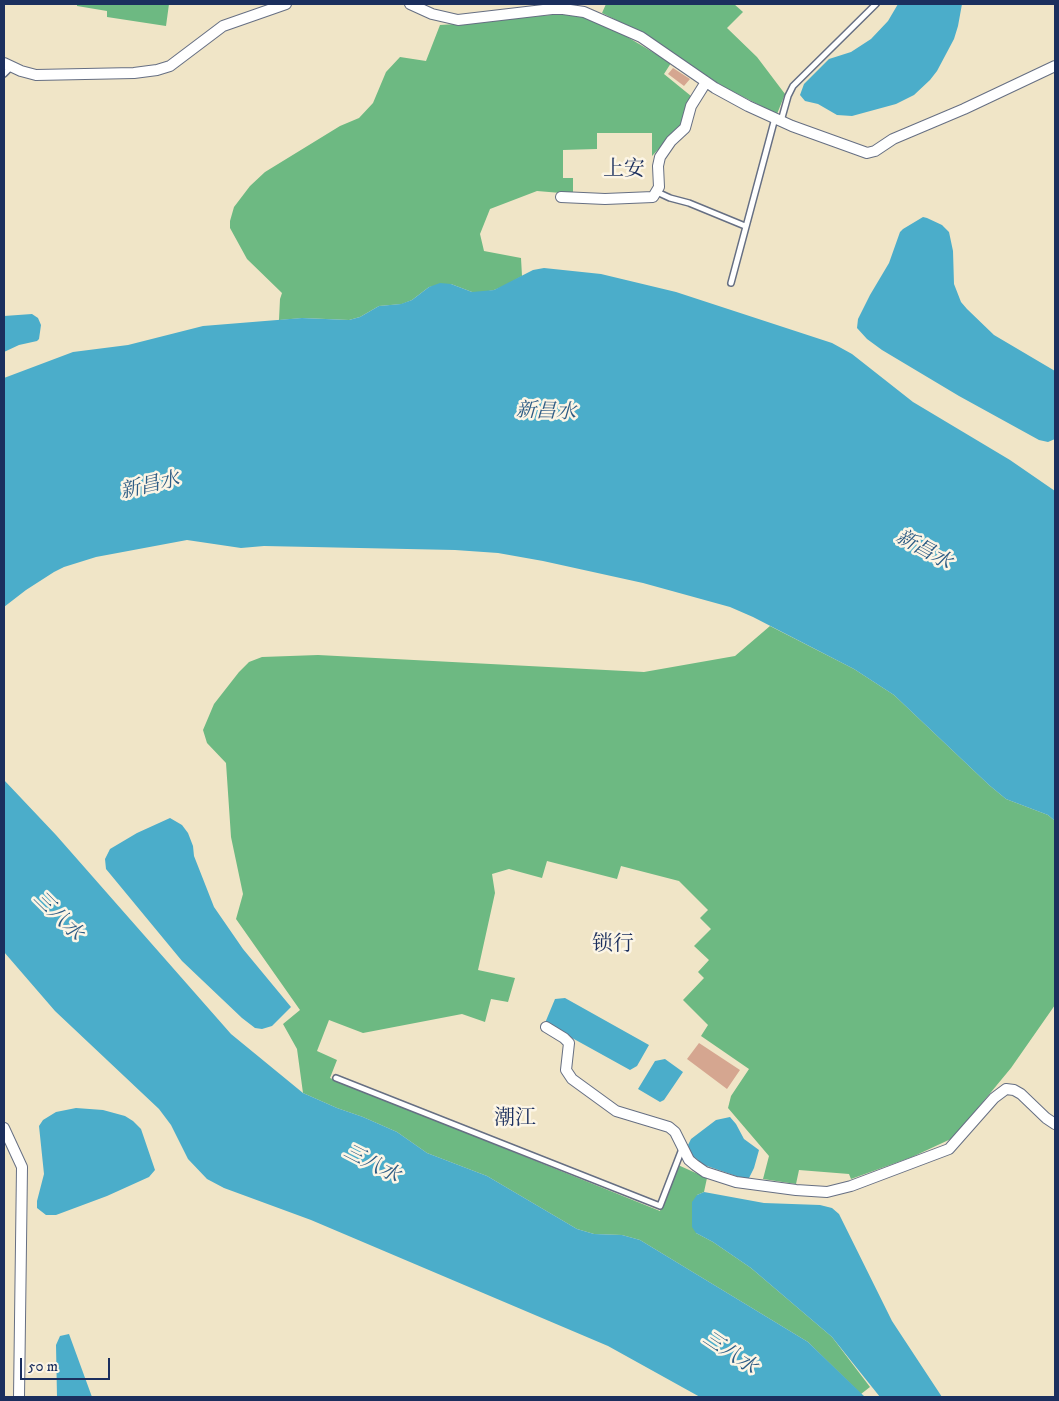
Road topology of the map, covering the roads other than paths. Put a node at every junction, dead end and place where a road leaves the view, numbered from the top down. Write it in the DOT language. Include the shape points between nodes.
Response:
graph roads {
  1 [pos="286,4"];
  2 [pos="410,4"];
  3 [pos="876,4"];
  4 [pos="1055,66"];
  5 [pos="6,68"];
  6 [pos="706,82"];
  7 [pos="778,120"];
  8 [pos="657,192"];
  9 [pos="561,197"];
  10 [pos="745,226"];
  11 [pos="730,283"];
  12 [pos="546,1027"];
  13 [pos="336,1078"];
  14 [pos="1055,1124"];
  15 [pos="4,1128"];
  16 [pos="683,1148"];
  17 [pos="19,1397"];
  1 -- 5 [label="street" via="223,26 170,66 156,70 36,75"];
  2 -- 6 [label="street" via="432,14 458,20 552,9 584,12 641,37"];
  3 -- 7 [label="lane" via="792,86"];
  4 -- 7 [label="street" via="893,139 872,152 856,150"];
  6 -- 7 [label="street"];
  6 -- 8 [label="street" via="691,106 685,128 671,140 660,158"];
  7 -- 10 [label="lane"];
  8 -- 9 [label="street" via="648,198"];
  8 -- 10 [label="lane"];
  10 -- 11 [label="lane"];
  12 -- 16 [label="street" via="569,1043 566,1070 572,1079 616,1111 672,1129"];
  13 -- 16 [label="lane" via="660,1206"];
  14 -- 16 [label="street" via="1021,1094 1006,1089 994,1098 949,1149 827,1192 736,1182 705,1172 689,1160"];
  15 -- 17 [label="street" via="22,1167"];
}
